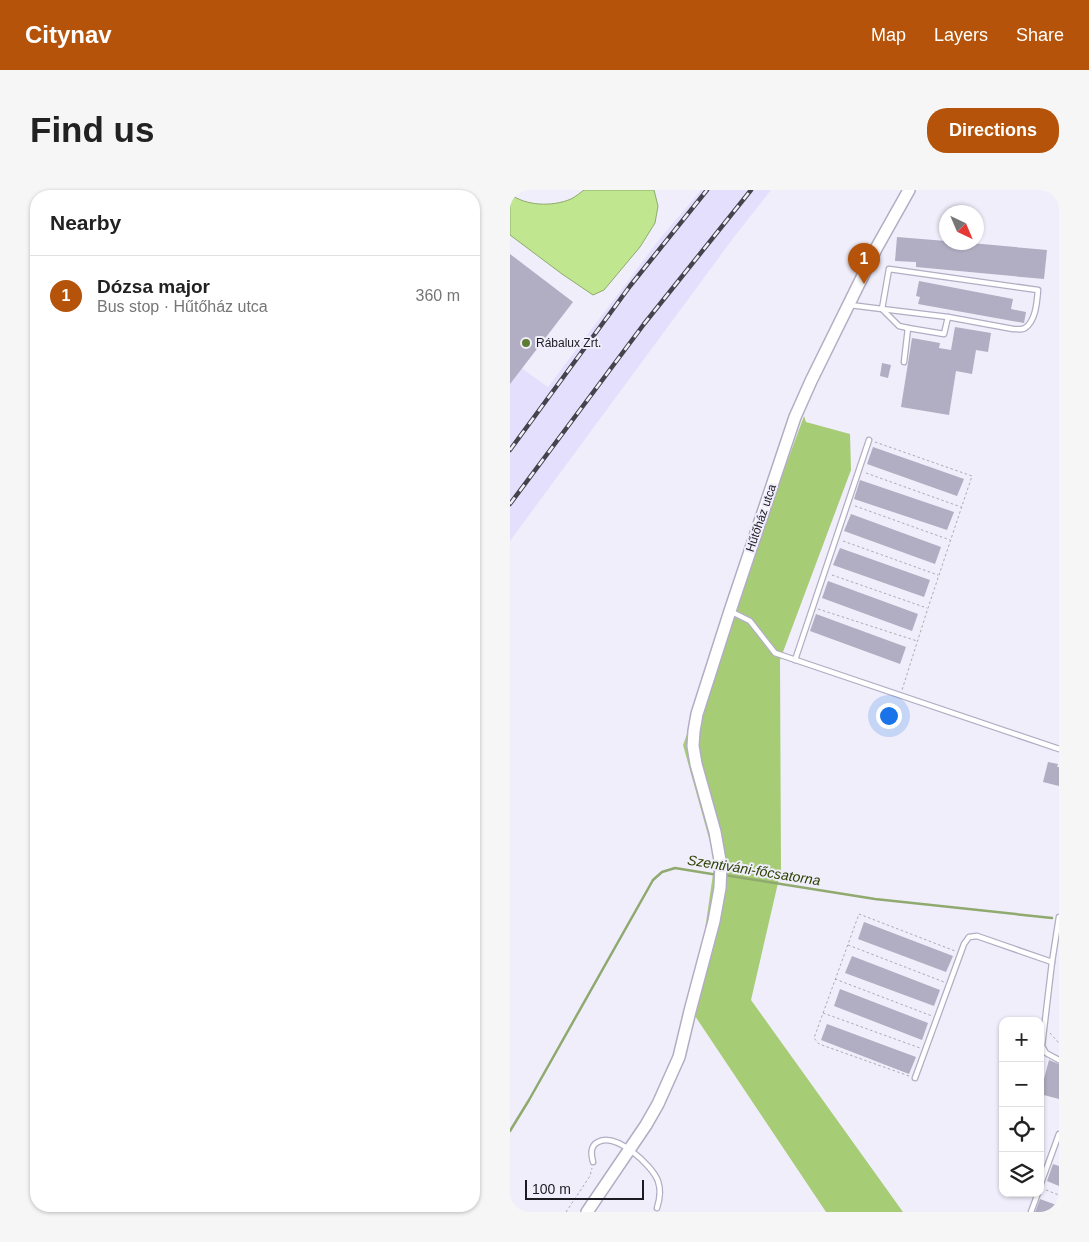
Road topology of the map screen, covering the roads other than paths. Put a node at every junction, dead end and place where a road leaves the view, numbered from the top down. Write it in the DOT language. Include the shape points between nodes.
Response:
graph roads {
  1 [pos="909,190"];
  2 [pos="849,305"];
  3 [pos="882,309"];
  4 [pos="948,316"];
  5 [pos="908,328"];
  6 [pos="904,362"];
  7 [pos="869,440"];
  8 [pos="730,610"];
  9 [pos="795,660"];
  10 [pos="1059,749"];
  11 [pos="1059,917"];
  12 [pos="1052,962"];
  13 [pos="1059,1060"];
  14 [pos="915,1078"];
  15 [pos="1059,1134"];
  16 [pos="629,1150"];
  17 [pos="593,1162"];
  18 [pos="1044,1176"];
  19 [pos="1037,1197"];
  20 [pos="658,1208"];
  21 [pos="587,1212"];
  22 [pos="1031,1212"];
  1 -- 2 [label="street, Hűtőház utca"];
  2 -- 3 [label="lane"];
  2 -- 8 [label="street, Hűtőház utca" via="795,417"];
  3 -- 4 [label="lane"];
  3 -- 4 [label="lane" via="888,269 1038,290 1031,323 1024,329 1013,330"];
  3 -- 5 [label="lane" via="899,326"];
  4 -- 5 [label="lane" via="944,334"];
  5 -- 6 [label="lane"];
  7 -- 9 [label="lane"];
  8 -- 9 [label="lane" via="750,621 774,652"];
  8 -- 16 [label="street, Hűtőház utca" via="697,714 693,746 715,832 720,866 714,921 679,1057 658,1104"];
  9 -- 10 [label="lane"];
  11 -- 12 [label="lane"];
  12 -- 13 [label="lane" via="1042,1046 1046,1054"];
  12 -- 14 [label="lane" via="977,936 969,937"];
  15 -- 18 [label="lane"];
  16 -- 17 [label="lane" via="613,1141 600,1140 592,1148"];
  16 -- 20 [label="lane" via="655,1174 660,1190"];
  16 -- 21 [label="street, Hűtőház utca"];
  19 -- 22 [label="lane"];
}
